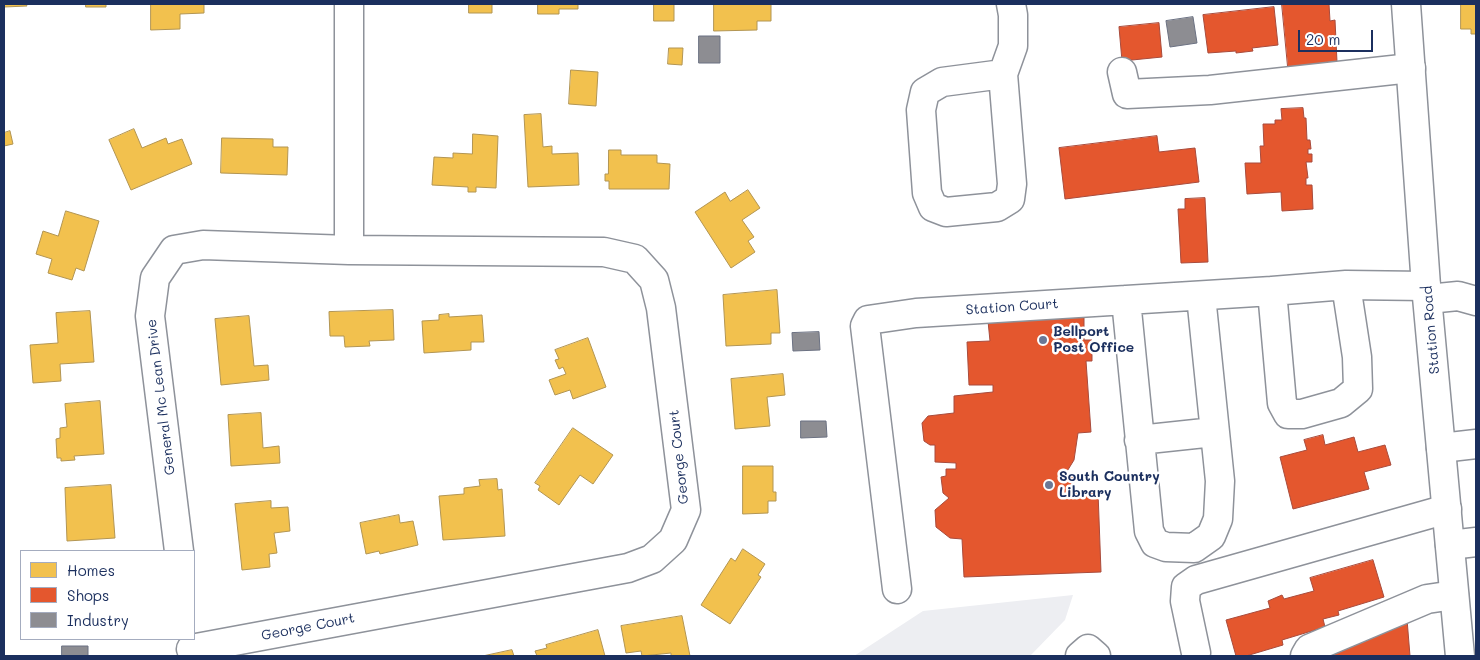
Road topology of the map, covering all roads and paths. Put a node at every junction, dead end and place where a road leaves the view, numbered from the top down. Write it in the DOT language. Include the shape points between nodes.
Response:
graph roads {
  1 [pos="348,4"];
  2 [pos="1011,4"];
  3 [pos="1406,4"];
  4 [pos="1411,68"];
  5 [pos="1122,72"];
  6 [pos="1003,74"];
  7 [pos="350,250"];
  8 [pos="1346,285"];
  9 [pos="1272,291"];
  10 [pos="1427,292"];
  11 [pos="1470,293"];
  12 [pos="1201,296"];
  13 [pos="1126,300"];
  14 [pos="1214,432"];
  15 [pos="1139,440"];
  16 [pos="1476,444"];
  17 [pos="1441,448"];
  18 [pos="1447,509"];
  19 [pos="1476,542"];
  20 [pos="1450,545"];
  21 [pos="179,550"];
  22 [pos="897,589"];
  23 [pos="1454,595"];
  24 [pos="191,648"];
  25 [pos="1196,654"];
  26 [pos="1080,656"];
  27 [pos="1096,656"];
  28 [pos="1305,656"];
  29 [pos="1460,656"];
  1 -- 7 [label="street"];
  2 -- 6 [label="street" via="1013,46"];
  3 -- 4 [label="street, Station Road"];
  4 -- 5 [label="street" via="1219,89 1127,94"];
  4 -- 10 [label="street, Station Road"];
  6 -- 6 [label="street" via="1012,184 1010,199 997,207 946,212 933,207 927,193 922,110 925,92 942,82"];
  7 -- 21 [label="street, General Mc Lean Drive" via="203,245 174,250 156,278 150,316"];
  7 -- 24 [label="street, George Court" via="604,252 635,259 654,280 661,308 686,510 673,540 652,559 628,568"];
  8 -- 9 [label="street, Station Court"];
  8 -- 9 [label="street" via="1357,356 1358,389 1341,403 1302,414 1288,414 1282,403"];
  8 -- 10 [label="street, Station Court"];
  9 -- 12 [label="street, Station Court"];
  10 -- 11 [label="street, Station Court"];
  10 -- 17 [label="street, Station Road"];
  12 -- 13 [label="street, Station Court"];
  12 -- 14 [label="street"];
  13 -- 15 [label="street"];
  13 -- 22 [label="street, Station Court" via="916,313 868,320 865,326"];
  14 -- 15 [label="street"];
  14 -- 15 [label="street" via="1220,481 1218,519 1211,536 1194,548 1166,547 1155,543 1148,531"];
  16 -- 17 [label="street"];
  17 -- 18 [label="street, Station Road"];
  18 -- 20 [label="street, Station Road"];
  18 -- 25 [label="street" via="1196,580 1186,587 1185,601"];
  19 -- 20 [label="street"];
  20 -- 23 [label="street, Station Road"];
  23 -- 28 [label="street" via="1427,599 1309,648"];
  23 -- 29 [label="street, Station Road"];
  26 -- 27 [label="street" via="1088,648"];
}
